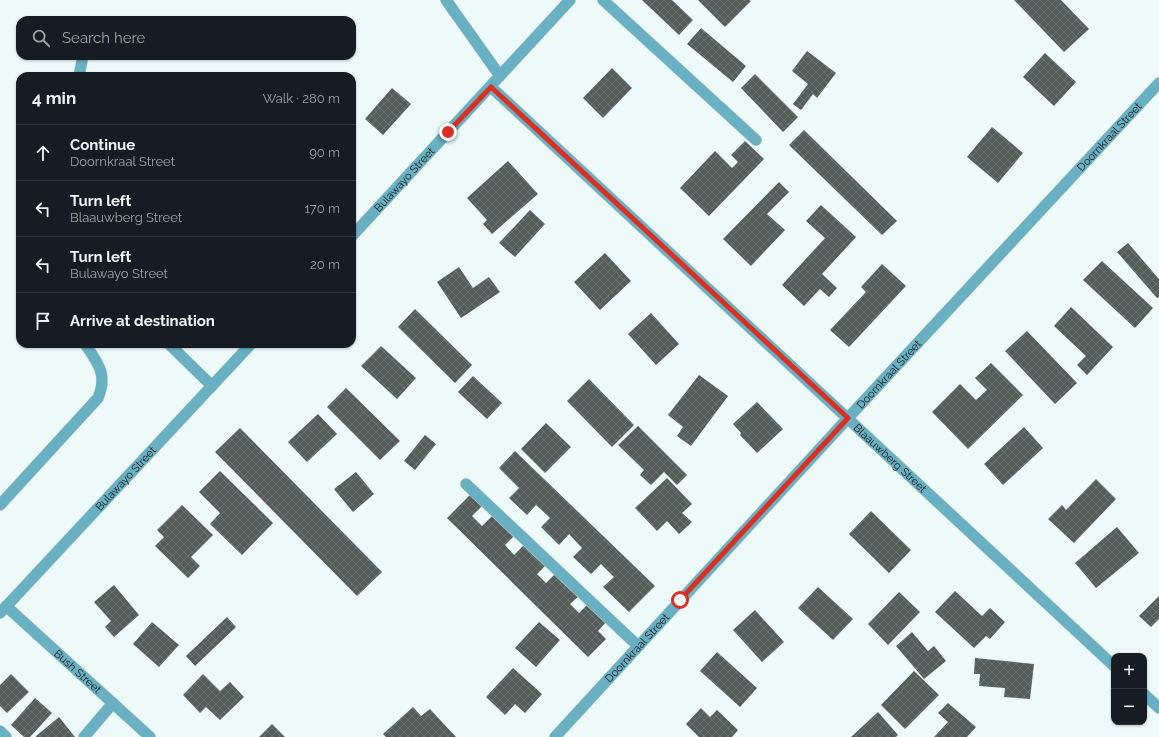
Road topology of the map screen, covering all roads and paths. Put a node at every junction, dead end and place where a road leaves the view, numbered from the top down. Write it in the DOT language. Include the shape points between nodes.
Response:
graph roads {
  1 [pos="446,0"];
  2 [pos="570,0"];
  3 [pos="604,0"];
  4 [pos="82,60"];
  5 [pos="79,72"];
  6 [pos="500,76"];
  7 [pos="1159,83"];
  8 [pos="491,87"];
  9 [pos="756,140"];
  10 [pos="356,232"];
  11 [pos="88,348"];
  12 [pos="173,348"];
  13 [pos="247,348"];
  14 [pos="212,386"];
  15 [pos="848,418"];
  16 [pos="466,484"];
  17 [pos="0,505"];
  18 [pos="2,606"];
  19 [pos="638,646"];
  20 [pos="1111,663"];
  21 [pos="1147,697"];
  22 [pos="113,704"];
  23 [pos="1159,708"];
  24 [pos="0,731"];
  25 [pos="6,737"];
  26 [pos="84,737"];
  27 [pos="150,737"];
  28 [pos="554,737"];
  1 -- 6 [label="street"];
  2 -- 6 [label="street, Bulawayo Street"];
  3 -- 9 [label="street"];
  4 -- 5 [label="street"];
  6 -- 8 [label="street, Bulawayo Street"];
  7 -- 15 [label="street, Doornkraal Street"];
  8 -- 10 [label="street, Bulawayo Street"];
  8 -- 15 [label="street, Blaauwberg Street"];
  11 -- 17 [label="street" via="100,368 103,379 98,398"];
  12 -- 14 [label="street"];
  13 -- 14 [label="street, Bulawayo Street"];
  14 -- 18 [label="street, Bulawayo Street"];
  15 -- 19 [label="street, Doornkraal Street"];
  15 -- 20 [label="street, Blaauwberg Street"];
  16 -- 19 [label="street"];
  18 -- 22 [label="street, Bush Street"];
  19 -- 28 [label="street, Doornkraal Street"];
  21 -- 23 [label="street"];
  22 -- 26 [label="street"];
  22 -- 27 [label="street, Bush Street"];
  24 -- 25 [label="street"];
}
